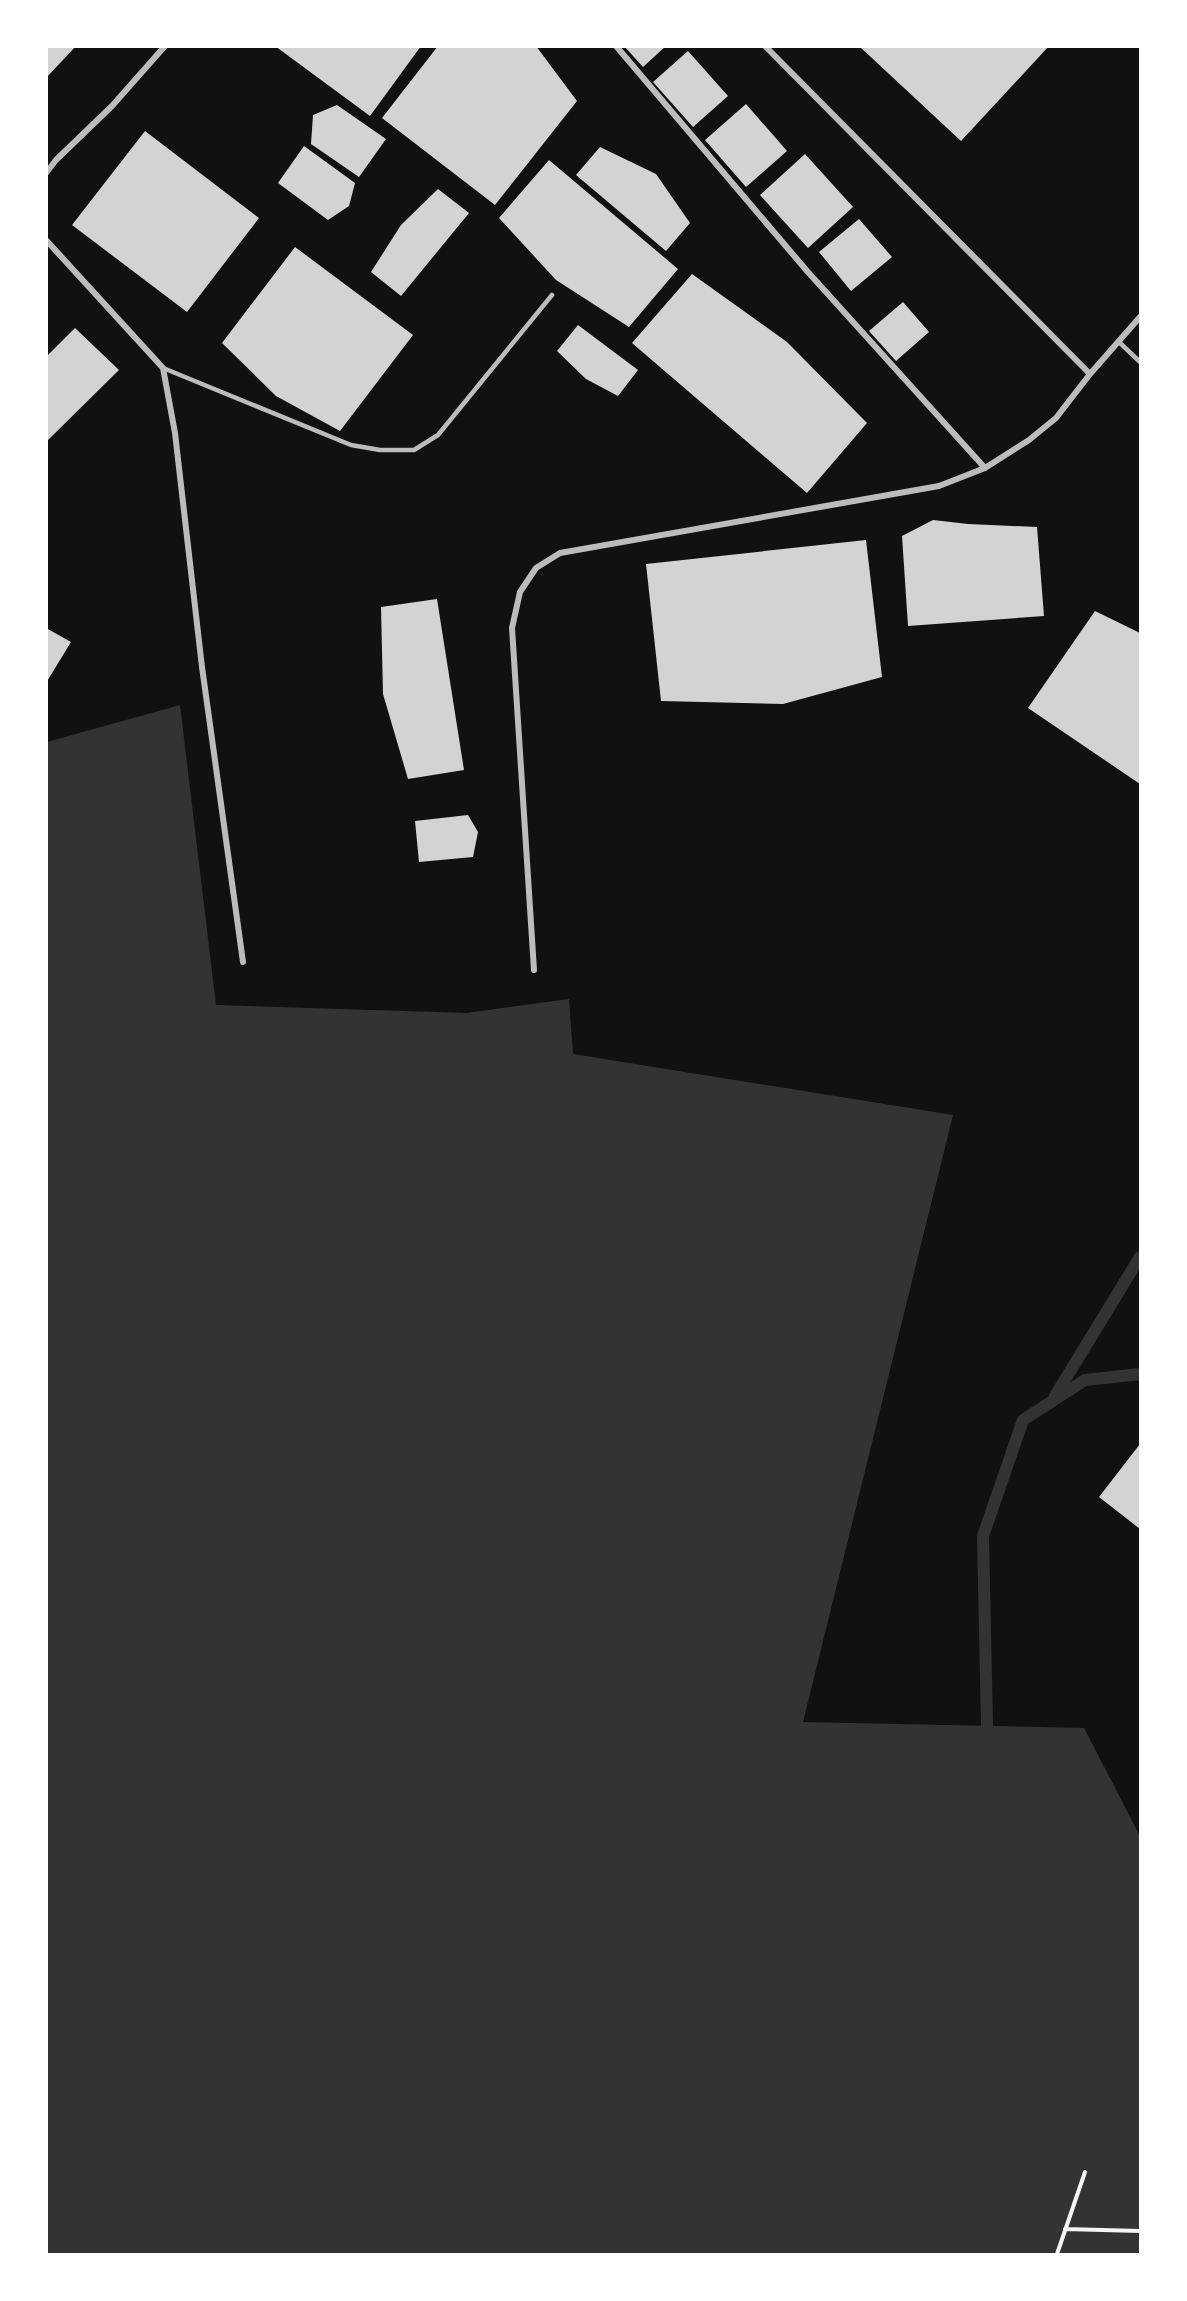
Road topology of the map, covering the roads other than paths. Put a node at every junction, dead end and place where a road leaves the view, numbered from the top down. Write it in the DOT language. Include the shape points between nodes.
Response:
graph roads {
  1 [pos="165,46"];
  2 [pos="616,46"];
  3 [pos="765,46"];
  4 [pos="46,173"];
  5 [pos="46,240"];
  6 [pos="552,295"];
  7 [pos="1140,317"];
  8 [pos="1119,342"];
  9 [pos="1140,362"];
  10 [pos="164,368"];
  11 [pos="1090,375"];
  12 [pos="985,468"];
  13 [pos="243,962"];
  14 [pos="534,970"];
  1 -- 4 [label="street"];
  2 -- 12 [label="street" via="807,271"];
  3 -- 11 [label="street"];
  5 -- 10 [label="street"];
  6 -- 10 [label="lane" via="438,435 414,450 351,445"];
  7 -- 8 [label="street"];
  8 -- 9 [label="lane"];
  8 -- 11 [label="street"];
  10 -- 13 [label="street"];
  11 -- 12 [label="street" via="1056,418"];
  12 -- 14 [label="street" via="939,486 560,553 536,568 520,592 512,628"];
}
